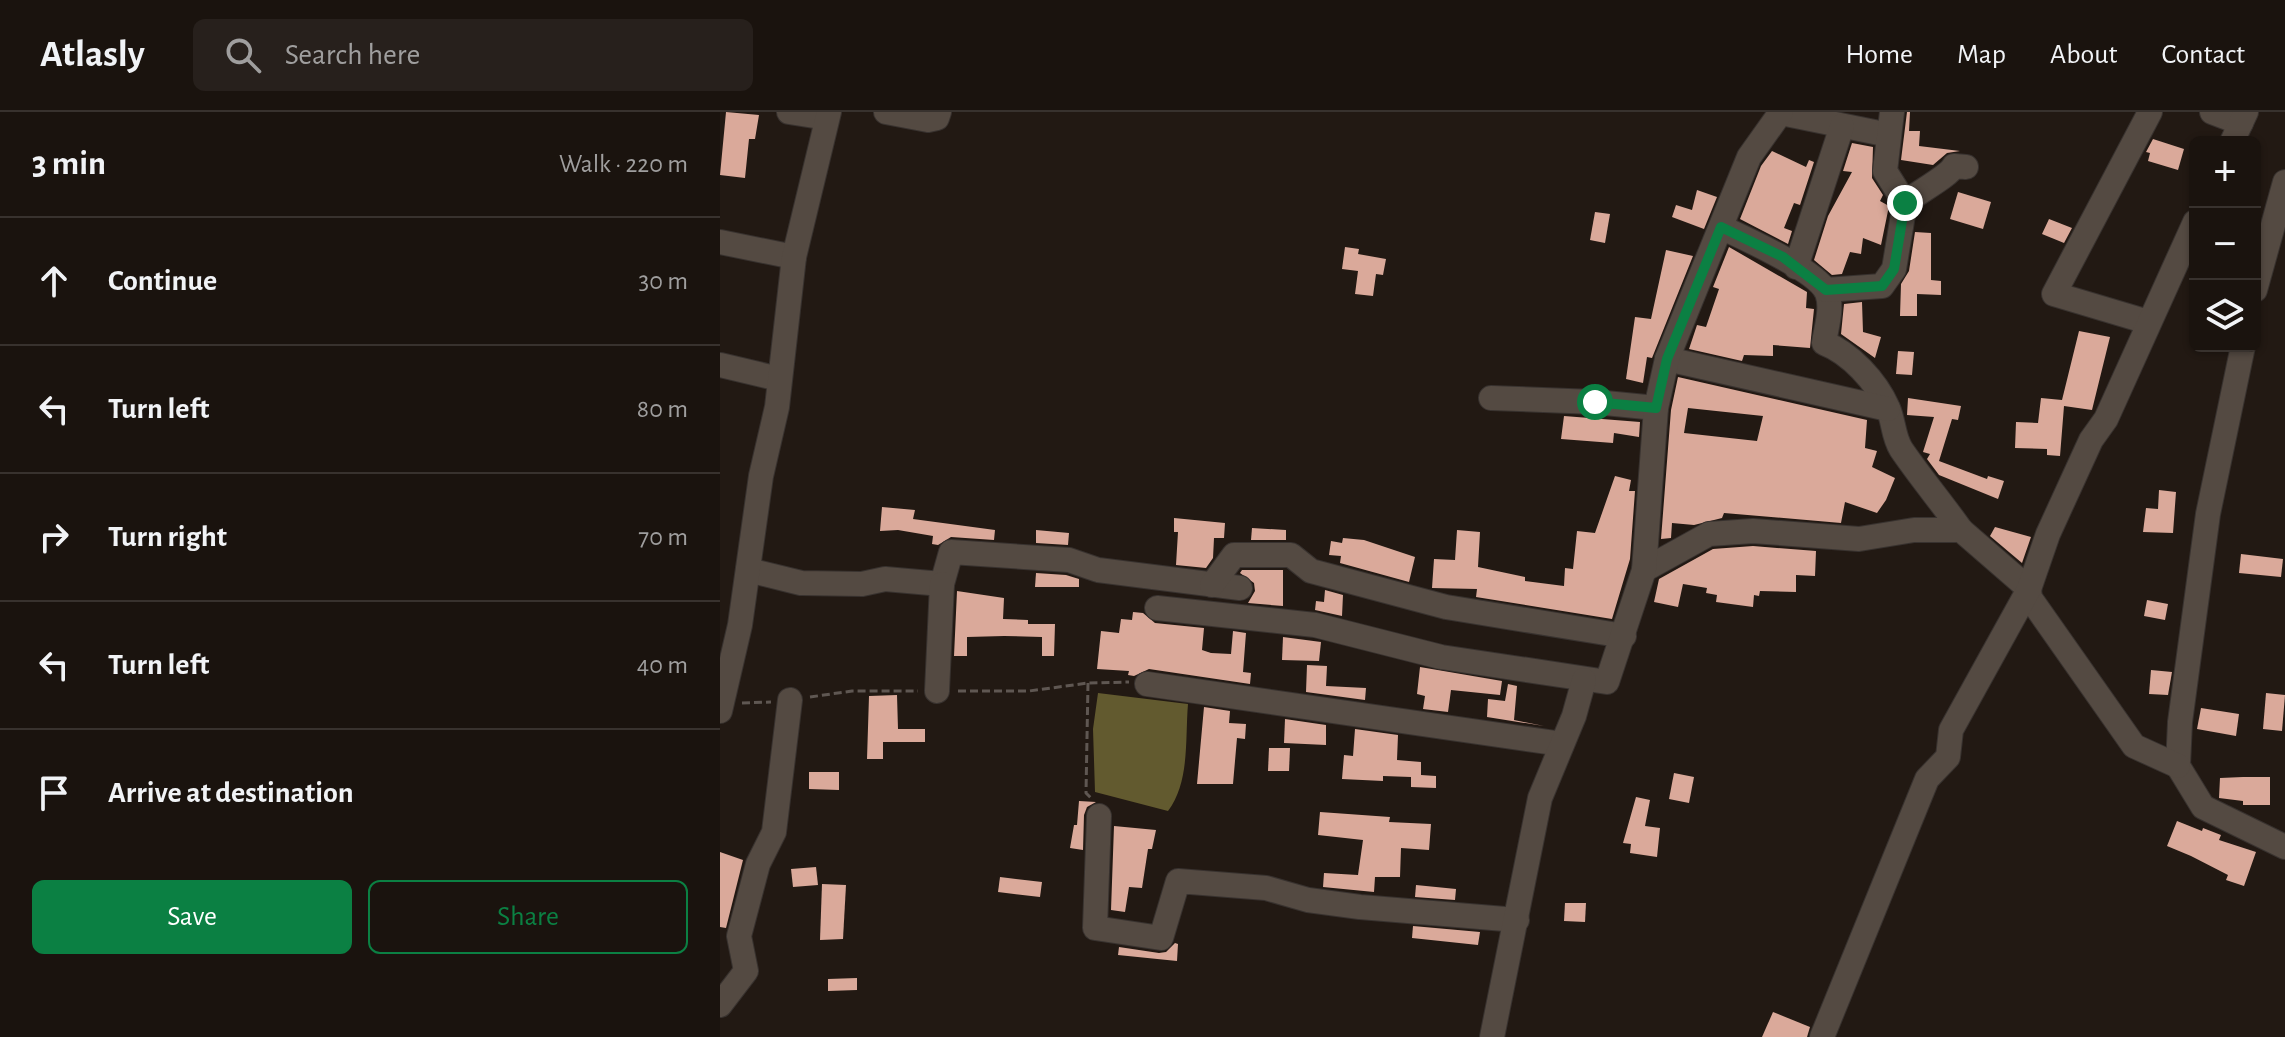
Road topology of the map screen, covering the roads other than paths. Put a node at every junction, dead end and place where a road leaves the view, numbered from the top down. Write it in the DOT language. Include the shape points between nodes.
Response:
graph roads {
  1 [pos="789,112"];
  2 [pos="886,112"];
  3 [pos="939,112"];
  4 [pos="1781,112"];
  5 [pos="2150,112"];
  6 [pos="2212,112"];
  7 [pos="828,115"];
  8 [pos="1890,123"];
  9 [pos="1842,126"];
  10 [pos="2240,126"];
  11 [pos="1966,167"];
  12 [pos="2285,182"];
  13 [pos="1905,203"];
  14 [pos="1721,227"];
  15 [pos="2189,235"];
  16 [pos="720,242"];
  17 [pos="794,257"];
  18 [pos="1796,267"];
  19 [pos="2258,280"];
  20 [pos="1826,290"];
  21 [pos="2148,322"];
  22 [pos="2242,352"];
  23 [pos="1667,359"];
  24 [pos="720,365"];
  25 [pos="779,379"];
  26 [pos="1491,398"];
  27 [pos="1656,408"];
  28 [pos="1888,409"];
  29 [pos="1961,530"];
  30 [pos="748,570"];
  31 [pos="1644,570"];
  32 [pos="942,584"];
  33 [pos="1212,585"];
  34 [pos="1240,588"];
  35 [pos="2029,589"];
  36 [pos="1157,608"];
  37 [pos="1624,636"];
  38 [pos="1584,680"];
  39 [pos="1147,684"];
  40 [pos="937,691"];
  41 [pos="790,700"];
  42 [pos="720,711"];
  43 [pos="1562,744"];
  44 [pos="2178,766"];
  45 [pos="1099,816"];
  46 [pos="2285,847"];
  47 [pos="1517,920"];
  48 [pos="720,1005"];
  49 [pos="1492,1037"];
  50 [pos="1822,1037"];
  1 -- 7 [label="street"];
  2 -- 3 [label="street" via="928,120"];
  4 -- 9 [label="street"];
  4 -- 14 [label="street" via="1749,157"];
  5 -- 21 [label="street" via="2054,294"];
  6 -- 10 [label="street"];
  7 -- 17 [label="street"];
  8 -- 9 [label="street"];
  8 -- 13 [label="street" via="1885,171"];
  9 -- 18 [label="street"];
  11 -- 13 [label="street" via="1954,166"];
  12 -- 19 [label="street"];
  13 -- 20 [label="street" via="1894,269 1882,286"];
  14 -- 18 [label="street"];
  14 -- 23 [label="street"];
  15 -- 21 [label="street"];
  16 -- 17 [label="street"];
  17 -- 25 [label="street"];
  18 -- 20 [label="street"];
  20 -- 28 [label="street" via="1830,304 1824,343 1845,351"];
  21 -- 35 [label="street" via="2048,534"];
  22 -- 44 [label="street" via="2208,514"];
  23 -- 27 [label="street"];
  23 -- 28 [label="street"];
  24 -- 25 [label="street"];
  25 -- 30 [label="street"];
  26 -- 27 [label="street"];
  27 -- 31 [label="street"];
  28 -- 29 [label="street" via="1902,451"];
  29 -- 31 [label="street" via="1914,530 1859,539 1753,531 1709,534"];
  29 -- 35 [label="street"];
  30 -- 32 [label="street" via="801,583 885,579"];
  30 -- 42 [label="street"];
  31 -- 37 [label="street"];
  32 -- 33 [label="street" via="951,552 1069,560 1098,570"];
  32 -- 40 [label="street"];
  33 -- 34 [label="street"];
  33 -- 37 [label="street" via="1234,555 1277,552 1291,555 1311,571 1446,607"];
  35 -- 44 [label="street" via="2030,598 2134,746"];
  35 -- 50 [label="street" via="1951,730 1948,757 1927,779"];
  36 -- 38 [label="street" via="1315,625 1441,657"];
  37 -- 38 [label="street" via="1607,682"];
  38 -- 43 [label="street"];
  39 -- 43 [label="street"];
  41 -- 48 [label="street" via="774,832 758,864 739,936 746,971"];
  43 -- 47 [label="street" via="1540,798"];
  44 -- 46 [label="street" via="2203,807"];
  45 -- 47 [label="street" via="1095,928 1161,938 1178,881 1266,888 1360,907"];
  47 -- 49 [label="street"];
}
